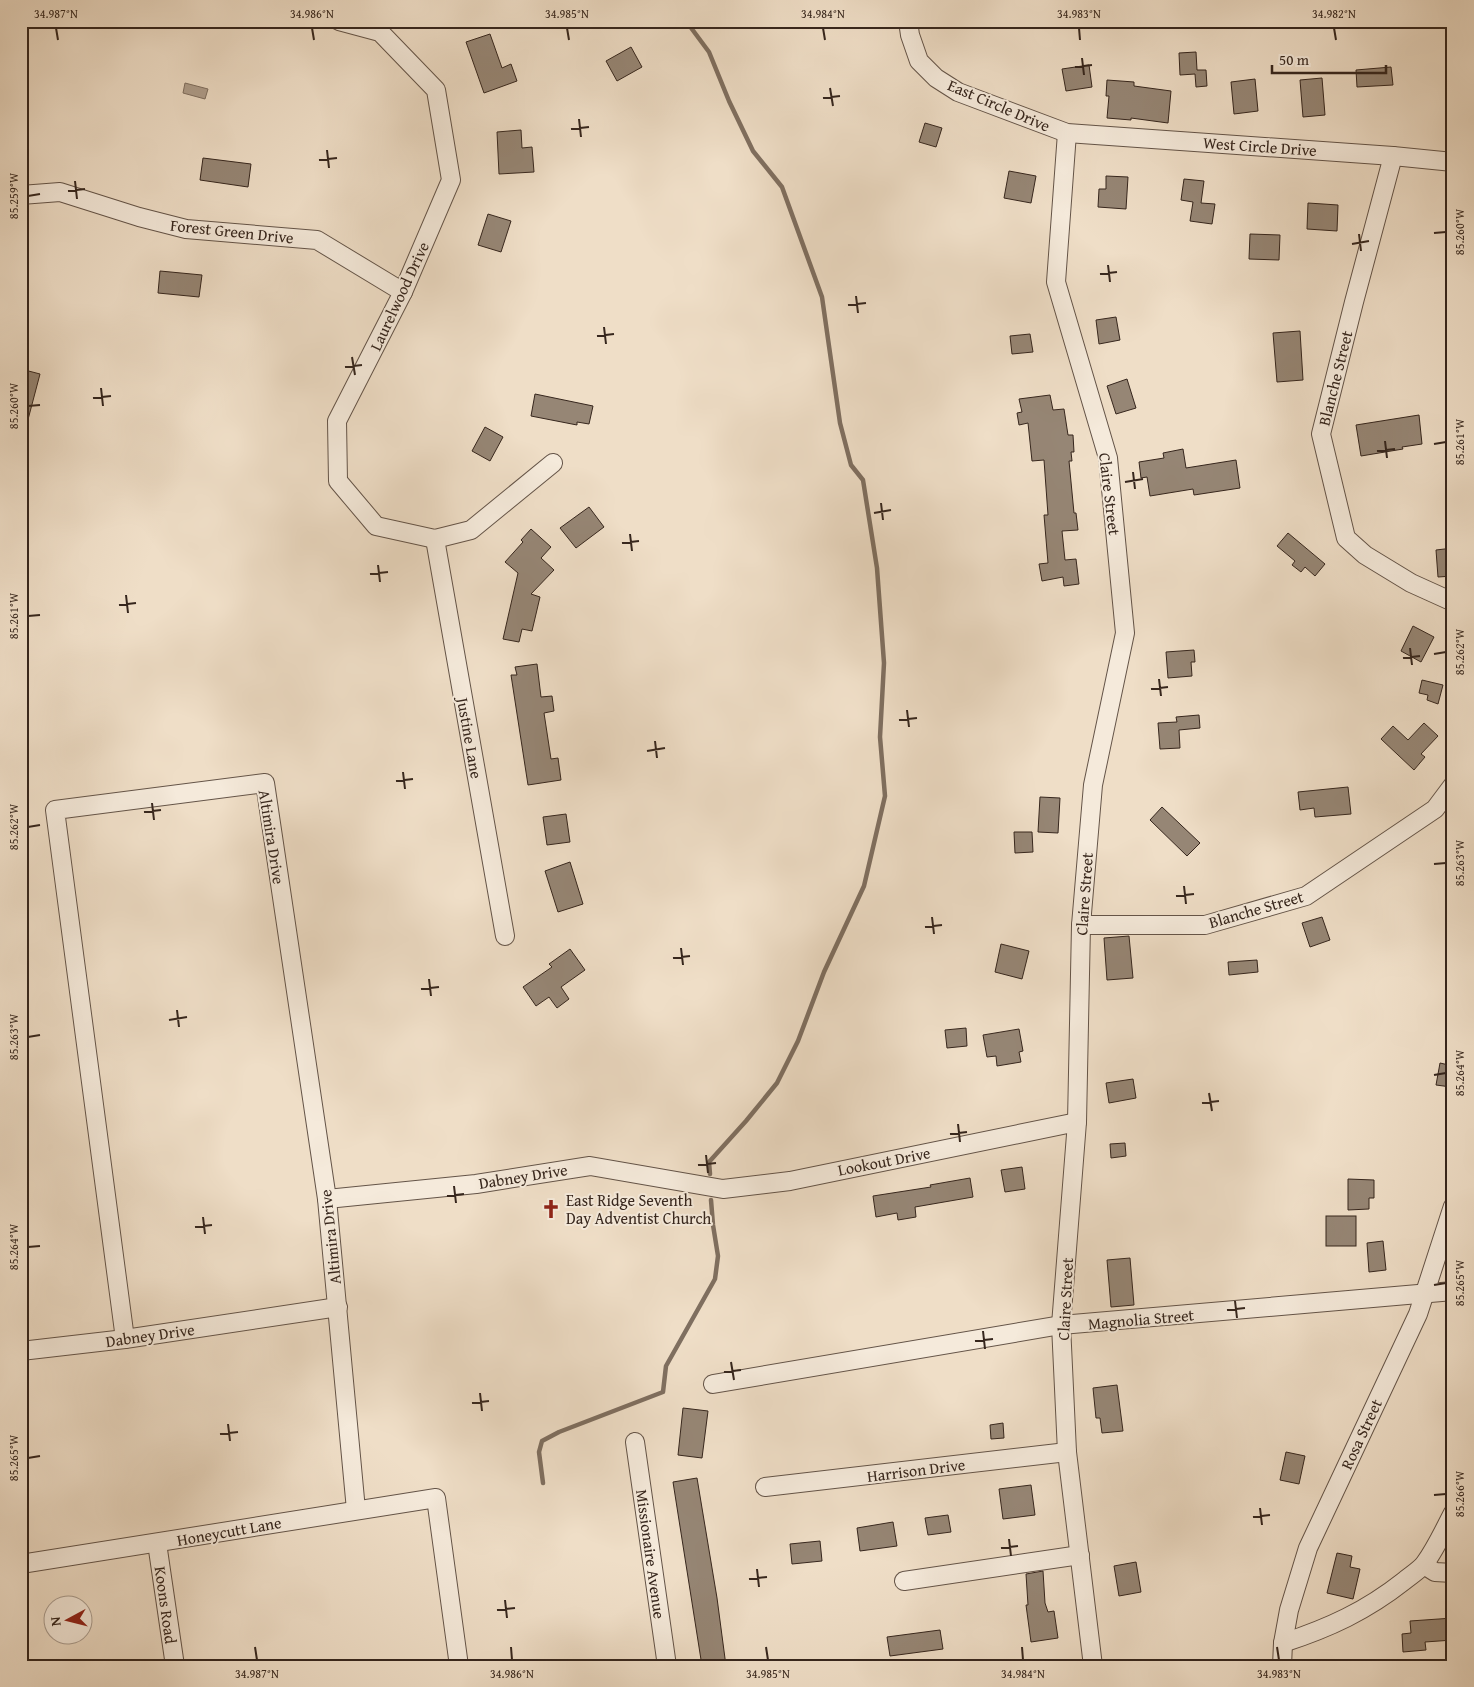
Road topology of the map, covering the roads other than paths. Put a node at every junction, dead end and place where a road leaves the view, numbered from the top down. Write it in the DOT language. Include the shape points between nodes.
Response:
graph roads {
  1 [pos="339,21"];
  2 [pos="908,21"];
  3 [pos="1067,133"];
  4 [pos="1393,156"];
  5 [pos="1453,162"];
  6 [pos="21,195"];
  7 [pos="404,292"];
  8 [pos="554,463"];
  9 [pos="435,539"];
  10 [pos="1453,602"];
  11 [pos="1453,785"];
  12 [pos="1081,925"];
  13 [pos="505,936"];
  14 [pos="1077,1122"];
  15 [pos="689,1184"];
  16 [pos="327,1199"];
  17 [pos="1453,1206"];
  18 [pos="1453,1291"];
  19 [pos="1424,1294"];
  20 [pos="338,1307"];
  21 [pos="1061,1325"];
  22 [pos="125,1339"];
  23 [pos="21,1352"];
  24 [pos="713,1384"];
  25 [pos="635,1442"];
  26 [pos="1067,1452"];
  27 [pos="765,1487"];
  28 [pos="356,1510"];
  29 [pos="1453,1513"];
  30 [pos="157,1543"];
  31 [pos="1080,1555"];
  32 [pos="21,1564"];
  33 [pos="1424,1565"];
  34 [pos="1453,1573"];
  35 [pos="904,1581"];
  36 [pos="1283,1643"];
  37 [pos="175,1666"];
  38 [pos="459,1666"];
  39 [pos="667,1666"];
  40 [pos="1093,1666"];
  41 [pos="1282,1666"];
  1 -- 7 [label="street, Laurelwood Drive" via="380,32 436,90 451,180"];
  2 -- 3 [label="street, East Circle Drive" via="919,61 936,78 958,92"];
  3 -- 4 [label="street, West Circle Drive"];
  3 -- 12 [label="street, Claire Street" via="1056,282 1108,458 1126,633 1093,785"];
  4 -- 5 [label="street, West Circle Drive"];
  4 -- 10 [label="street, Blanche Street" via="1321,434 1346,538 1365,555 1411,583"];
  6 -- 7 [label="street, Forest Green Drive" via="60,192 138,217 186,228 317,240"];
  7 -- 9 [label="street, Laurelwood Drive" via="337,421 338,481 376,526"];
  8 -- 9 [label="street, Laurelwood Drive" via="471,530"];
  9 -- 13 [label="street, Justine Lane"];
  11 -- 12 [label="street, Blanche Street" via="1435,809 1306,896 1204,925"];
  12 -- 14 [label="street, Claire Street"];
  14 -- 15 [label="street, Lookout Drive" via="790,1181 723,1189"];
  14 -- 21 [label="street, Claire Street"];
  15 -- 16 [label="street, Dabney Drive" via="590,1166 476,1184"];
  16 -- 20 [label="street, Altimira Drive"];
  16 -- 22 [label="street, Altimira Drive" via="265,783 55,810"];
  17 -- 19 [label="street, Rosa Street"];
  18 -- 19 [label="street, Magnolia Street"];
  19 -- 21 [label="street, Magnolia Street"];
  19 -- 36 [label="street, Rosa Street" via="1418,1314 1308,1548"];
  20 -- 22 [label="street, Dabney Drive"];
  20 -- 28 [label="street, Altimira Drive"];
  21 -- 24 [label="street, Magnolia Street"];
  21 -- 26 [label="street, Claire Street"];
  22 -- 23 [label="street, Dabney Drive"];
  25 -- 39 [label="street, Missionaire Avenue"];
  26 -- 27 [label="street, Harrison Drive"];
  26 -- 31 [label="street, Claire Street"];
  28 -- 30 [label="street, Honeycutt Lane"];
  28 -- 38 [label="street, Honeycutt Lane" via="436,1498"];
  29 -- 33 [label="street"];
  30 -- 32 [label="street, Honeycutt Lane"];
  30 -- 37 [label="street, Koons Road"];
  31 -- 35 [label="street"];
  31 -- 40 [label="street, Claire Street"];
  33 -- 34 [label="street" via="1435,1572"];
  33 -- 36 [label="street" via="1364,1610"];
  36 -- 41 [label="street, Rosa Street"];
}
